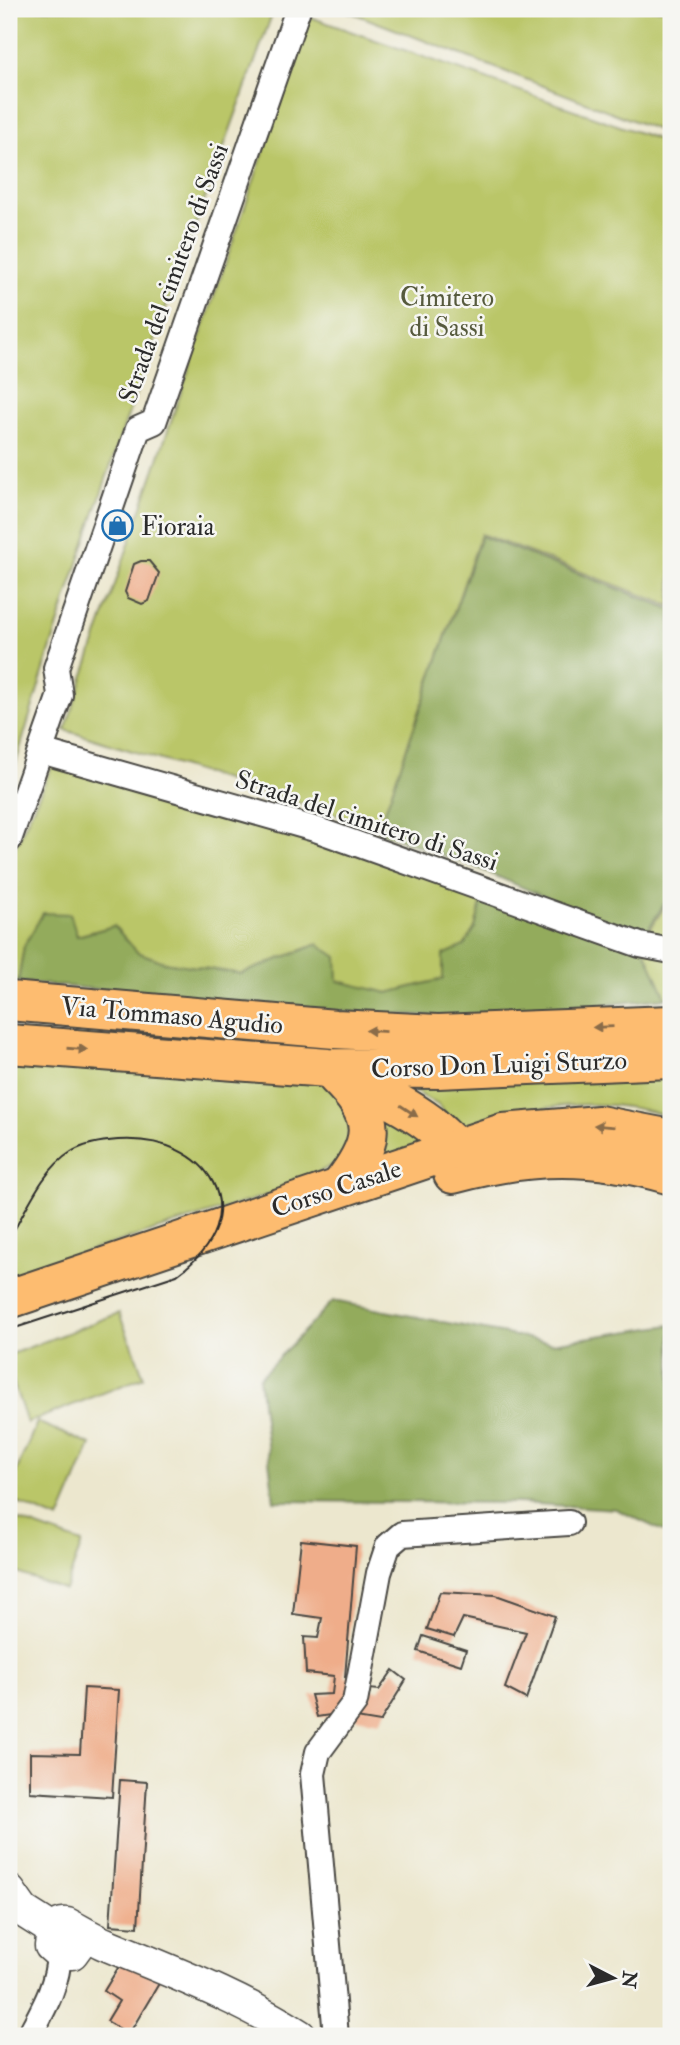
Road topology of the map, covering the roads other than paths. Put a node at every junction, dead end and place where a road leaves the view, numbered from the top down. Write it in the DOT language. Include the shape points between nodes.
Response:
graph roads {
  1 [pos="298,9"];
  2 [pos="41,751"];
  3 [pos="9,840"];
  4 [pos="671,951"];
  5 [pos="9,1001"];
  6 [pos="671,1024"];
  7 [pos="335,1029"];
  8 [pos="9,1044"];
  9 [pos="671,1059"];
  10 [pos="328,1068"];
  11 [pos="671,1139"];
  12 [pos="453,1148"];
  13 [pos="493,1163"];
  14 [pos="671,1175"];
  15 [pos="340,1187"];
  16 [pos="9,1299"];
  17 [pos="9,1324"];
  18 [pos="569,1523"];
  19 [pos="9,1891"];
  20 [pos="63,1939"];
  21 [pos="29,2036"];
  22 [pos="300,2036"];
  23 [pos="336,2036"];
  1 -- 2 [label="street, Strada del cimitero di Sassi" via="154,422 138,429 56,668 60,695"];
  2 -- 3 [label="street, Strada del cimitero di Sassi"];
  2 -- 4 [label="street, Strada del cimitero di Sassi" via="318,830 640,946"];
  5 -- 7 [label="main road, Via Tommaso Agudio"];
  6 -- 7 [label="main road, Corso Don Luigi Sturzo, one-way" via="439,1034"];
  8 -- 10 [label="main road, Via Tommaso Agudio, one-way"];
  9 -- 10 [label="main road, Corso Don Luigi Sturzo" via="438,1069"];
  10 -- 12 [label="main road, one-way" via="400,1105 431,1125"];
  10 -- 15 [label="main road" via="355,1095 368,1123 366,1151"];
  11 -- 12 [label="main road, Corso Casale, one-way" via="599,1125 560,1126 503,1133"];
  12 -- 13 [label="main road"];
  12 -- 15 [label="main road, Corso Casale"];
  13 -- 14 [label="main road, Corso Casale" via="593,1158"];
  13 -- 17 [label="main road, Corso Casale" via="425,1181"];
  15 -- 16 [label="main road, Corso Casale"];
  18 -- 23 [label="street" via="402,1534 388,1545 355,1702 318,1752 313,1774"];
  19 -- 20 [label="street" via="23,1912"];
  20 -- 21 [label="street" via="51,1996"];
  20 -- 22 [label="street" via="194,1980"];
}
